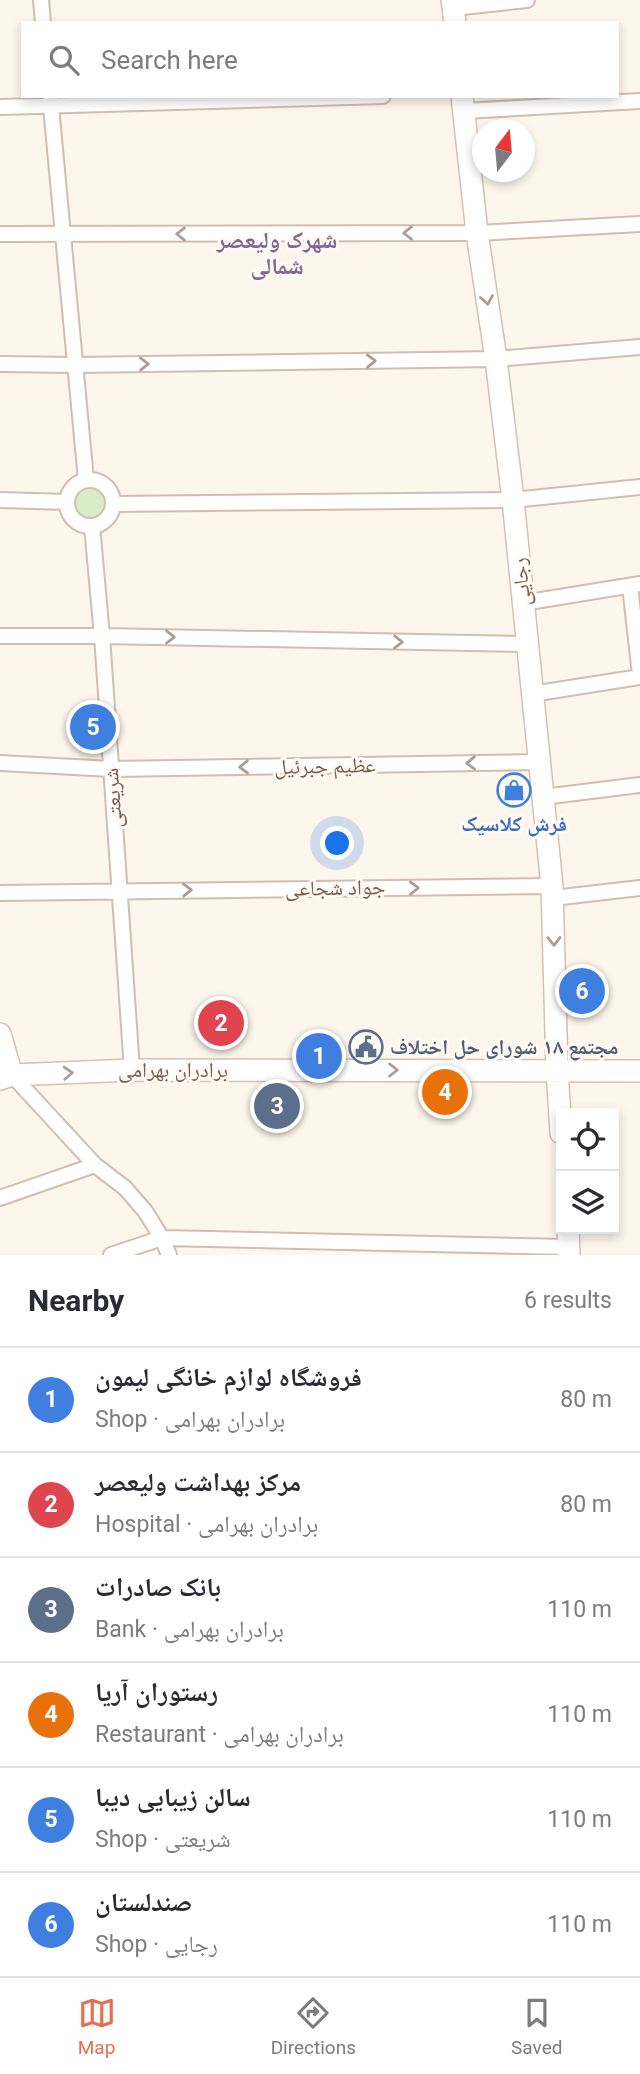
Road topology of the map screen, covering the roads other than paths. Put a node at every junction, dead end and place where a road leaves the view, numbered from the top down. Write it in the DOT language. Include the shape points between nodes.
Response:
graph roads {
  1 [pos="41,0"];
  2 [pos="527,0"];
  3 [pos="453,10"];
  4 [pos="43,21"];
  5 [pos="250,98"];
  6 [pos="50,101"];
  7 [pos="640,101"];
  8 [pos="463,103"];
  9 [pos="0,107"];
  10 [pos="640,224"];
  11 [pos="477,233"];
  12 [pos="0,234"];
  13 [pos="63,234"];
  14 [pos="640,347"];
  15 [pos="496,359"];
  16 [pos="0,364"];
  17 [pos="76,365"];
  18 [pos="86,480"];
  19 [pos="640,487"];
  20 [pos="513,499"];
  21 [pos="0,500"];
  22 [pos="67,502"];
  23 [pos="113,504"];
  24 [pos="92,526"];
  25 [pos="635,585"];
  26 [pos="523,603"];
  27 [pos="0,636"];
  28 [pos="102,636"];
  29 [pos="527,644"];
  30 [pos="640,676"];
  31 [pos="532,694"];
  32 [pos="539,762"];
  33 [pos="0,763"];
  34 [pos="111,769"];
  35 [pos="640,785"];
  36 [pos="543,797"];
  37 [pos="640,888"];
  38 [pos="119,891"];
  39 [pos="552,892"];
  40 [pos="0,893"];
  41 [pos="0,1034"];
  42 [pos="132,1070"];
  43 [pos="557,1070"];
  44 [pos="640,1071"];
  45 [pos="6,1077"];
  46 [pos="559,1108"];
  47 [pos="95,1166"];
  48 [pos="0,1198"];
  49 [pos="162,1238"];
  50 [pos="568,1243"];
  51 [pos="111,1255"];
  52 [pos="169,1255"];
  1 -- 4 [label="street"];
  2 -- 3 [label="street"];
  5 -- 6 [label="street"];
  6 -- 9 [label="street"];
  6 -- 13 [label="street"];
  7 -- 8 [label="street"];
  8 -- 11 [label="street, رجایی"];
  10 -- 11 [label="street"];
  11 -- 13 [label="street, one-way"];
  11 -- 15 [label="street, رجایی, one-way"];
  12 -- 13 [label="street"];
  13 -- 17 [label="street"];
  14 -- 15 [label="street"];
  17 -- 15 [label="street, one-way"];
  15 -- 20 [label="street, رجایی"];
  16 -- 17 [label="street"];
  17 -- 18 [label="street"];
  18 -- 22 [label="street" via="73,487"];
  18 -- 23 [label="street" via="108,489"];
  19 -- 20 [label="street"];
  20 -- 23 [label="street"];
  20 -- 26 [label="street, رجایی"];
  21 -- 22 [label="street"];
  22 -- 24 [label="street" via="77,522"];
  23 -- 24 [label="street" via="104,522"];
  24 -- 28 [label="street, شریعتی"];
  25 -- 26 [label="street"];
  25 -- 30 [label="street"];
  26 -- 29 [label="street, رجایی"];
  27 -- 28 [label="street"];
  28 -- 29 [label="street, one-way"];
  28 -- 34 [label="street, شریعتی"];
  29 -- 31 [label="street, رجایی"];
  30 -- 31 [label="street"];
  31 -- 32 [label="street, رجایی"];
  32 -- 34 [label="street, عظیم جبرئیل, one-way"];
  32 -- 36 [label="street, رجایی"];
  33 -- 34 [label="street, عظیم جبرئیل"];
  34 -- 38 [label="street, شریعتی"];
  35 -- 36 [label="street"];
  36 -- 39 [label="street, رجایی"];
  37 -- 39 [label="street, جواد شجاعی"];
  38 -- 39 [label="street, جواد شجاعی, one-way"];
  38 -- 40 [label="street, جواد شجاعی"];
  38 -- 42 [label="street, شریعتی"];
  39 -- 43 [label="street, رجایی, one-way"];
  41 -- 45 [label="street"];
  42 -- 43 [label="street, برادران بهرامی, one-way"];
  45 -- 42 [label="street, برادران بهرامی, one-way"];
  43 -- 44 [label="street, برادران بهرامی"];
  43 -- 46 [label="street, رجایی"];
  45 -- 47 [label="street"];
  47 -- 48 [label="street"];
  47 -- 49 [label="street" via="125,1188"];
  49 -- 50 [label="street"];
  49 -- 51 [label="street"];
  49 -- 52 [label="street"];
}
